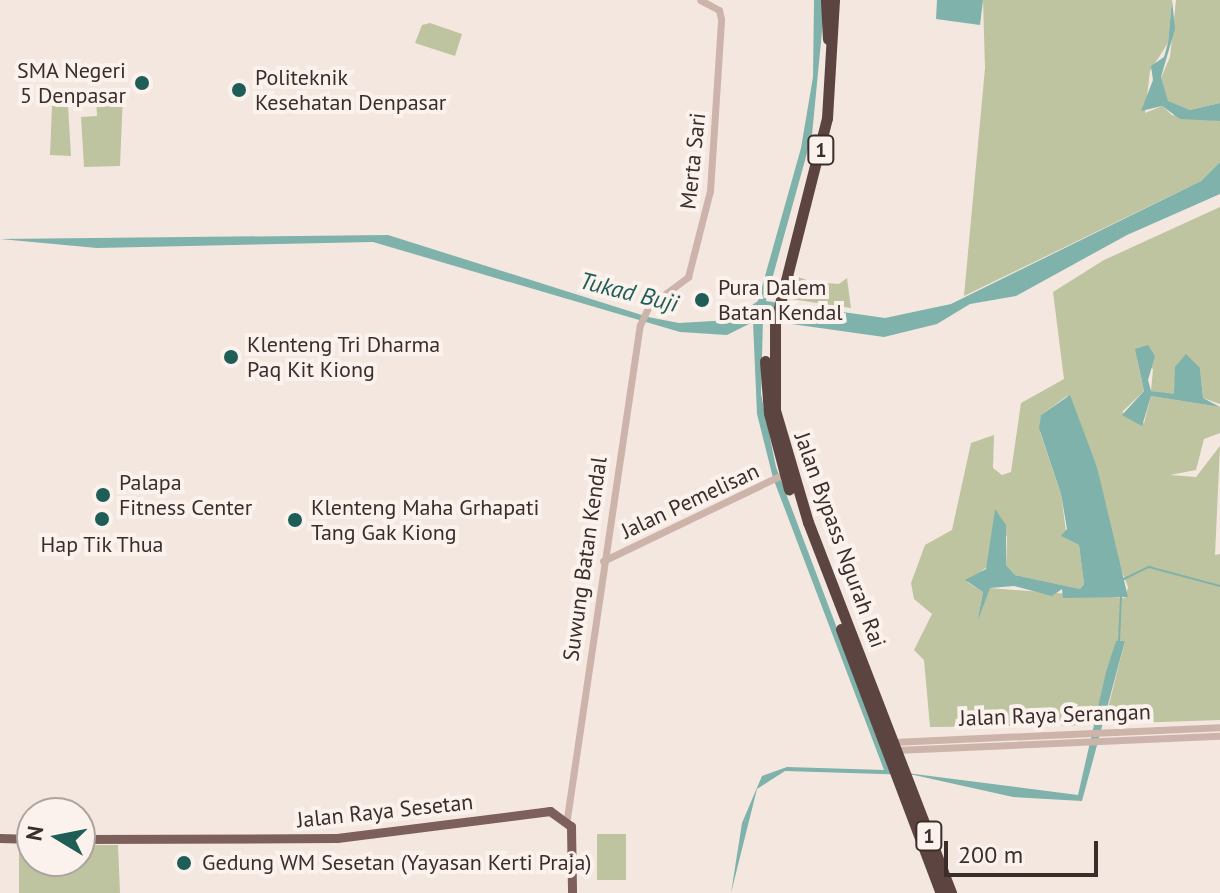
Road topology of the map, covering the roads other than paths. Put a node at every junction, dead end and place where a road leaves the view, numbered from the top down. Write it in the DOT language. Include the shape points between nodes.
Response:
graph roads {
  1 [pos="700,0"];
  2 [pos="826,0"];
  3 [pos="834,0"];
  4 [pos="776,295"];
  5 [pos="643,314"];
  6 [pos="785,474"];
  7 [pos="603,561"];
  8 [pos="868,685"];
  9 [pos="1220,727"];
  10 [pos="1104,736"];
  11 [pos="1220,736"];
  12 [pos="894,746"];
  13 [pos="898,768"];
  14 [pos="903,780"];
  15 [pos="567,798"];
  16 [pos="550,811"];
  17 [pos="567,818"];
  18 [pos="96,839"];
  19 [pos="572,893"];
  20 [pos="941,893"];
  21 [pos="951,893"];
  1 -- 5 [label="street, Merta Sari" via="719,10 721,19 703,235 688,277"];
  2 -- 4 [label="highway, Jalan Bypass Ngurah Rai / 1" via="820,119"];
  3 -- 4 [label="highway, Jalan Bypass Ngurah Rai / 1" via="827,118"];
  4 -- 6 [label="highway, Jalan Bypass Ngurah Rai / 1" via="775,410"];
  5 -- 7 [label="street, Suwung Batan Kendal"];
  6 -- 7 [label="street, Jalan Pemelisan"];
  6 -- 8 [label="highway, Jalan Bypass Ngurah Rai / 1"];
  7 -- 15 [label="street, Suwung Batan Kendal"];
  8 -- 12 [label="highway, Jalan Bypass Ngurah Rai / 1"];
  8 -- 13 [label="highway, Jalan Bypass Ngurah Rai / 1"];
  9 -- 10 [label="street, Jalan Raya Serangan"];
  10 -- 11 [label="street, Jalan Raya Serangan"];
  10 -- 12 [label="street, Jalan Raya Serangan"];
  12 -- 13 [label="highway, Jalan Bypass Ngurah Rai / 1"];
  13 -- 14 [label="highway, Jalan Bypass Ngurah Rai / 1"];
  14 -- 20 [label="highway, Jalan Bypass Ngurah Rai / 1"];
  14 -- 21 [label="highway, Jalan Bypass Ngurah Rai / 1"];
  15 -- 16 [label="street"];
  15 -- 17 [label="street, Suwung Batan Kendal"];
  16 -- 17 [label="main road, Jalan Raya Sesetan"];
  16 -- 18 [label="main road, Jalan Raya Sesetan" via="337,838"];
  17 -- 19 [label="main road"];
}
